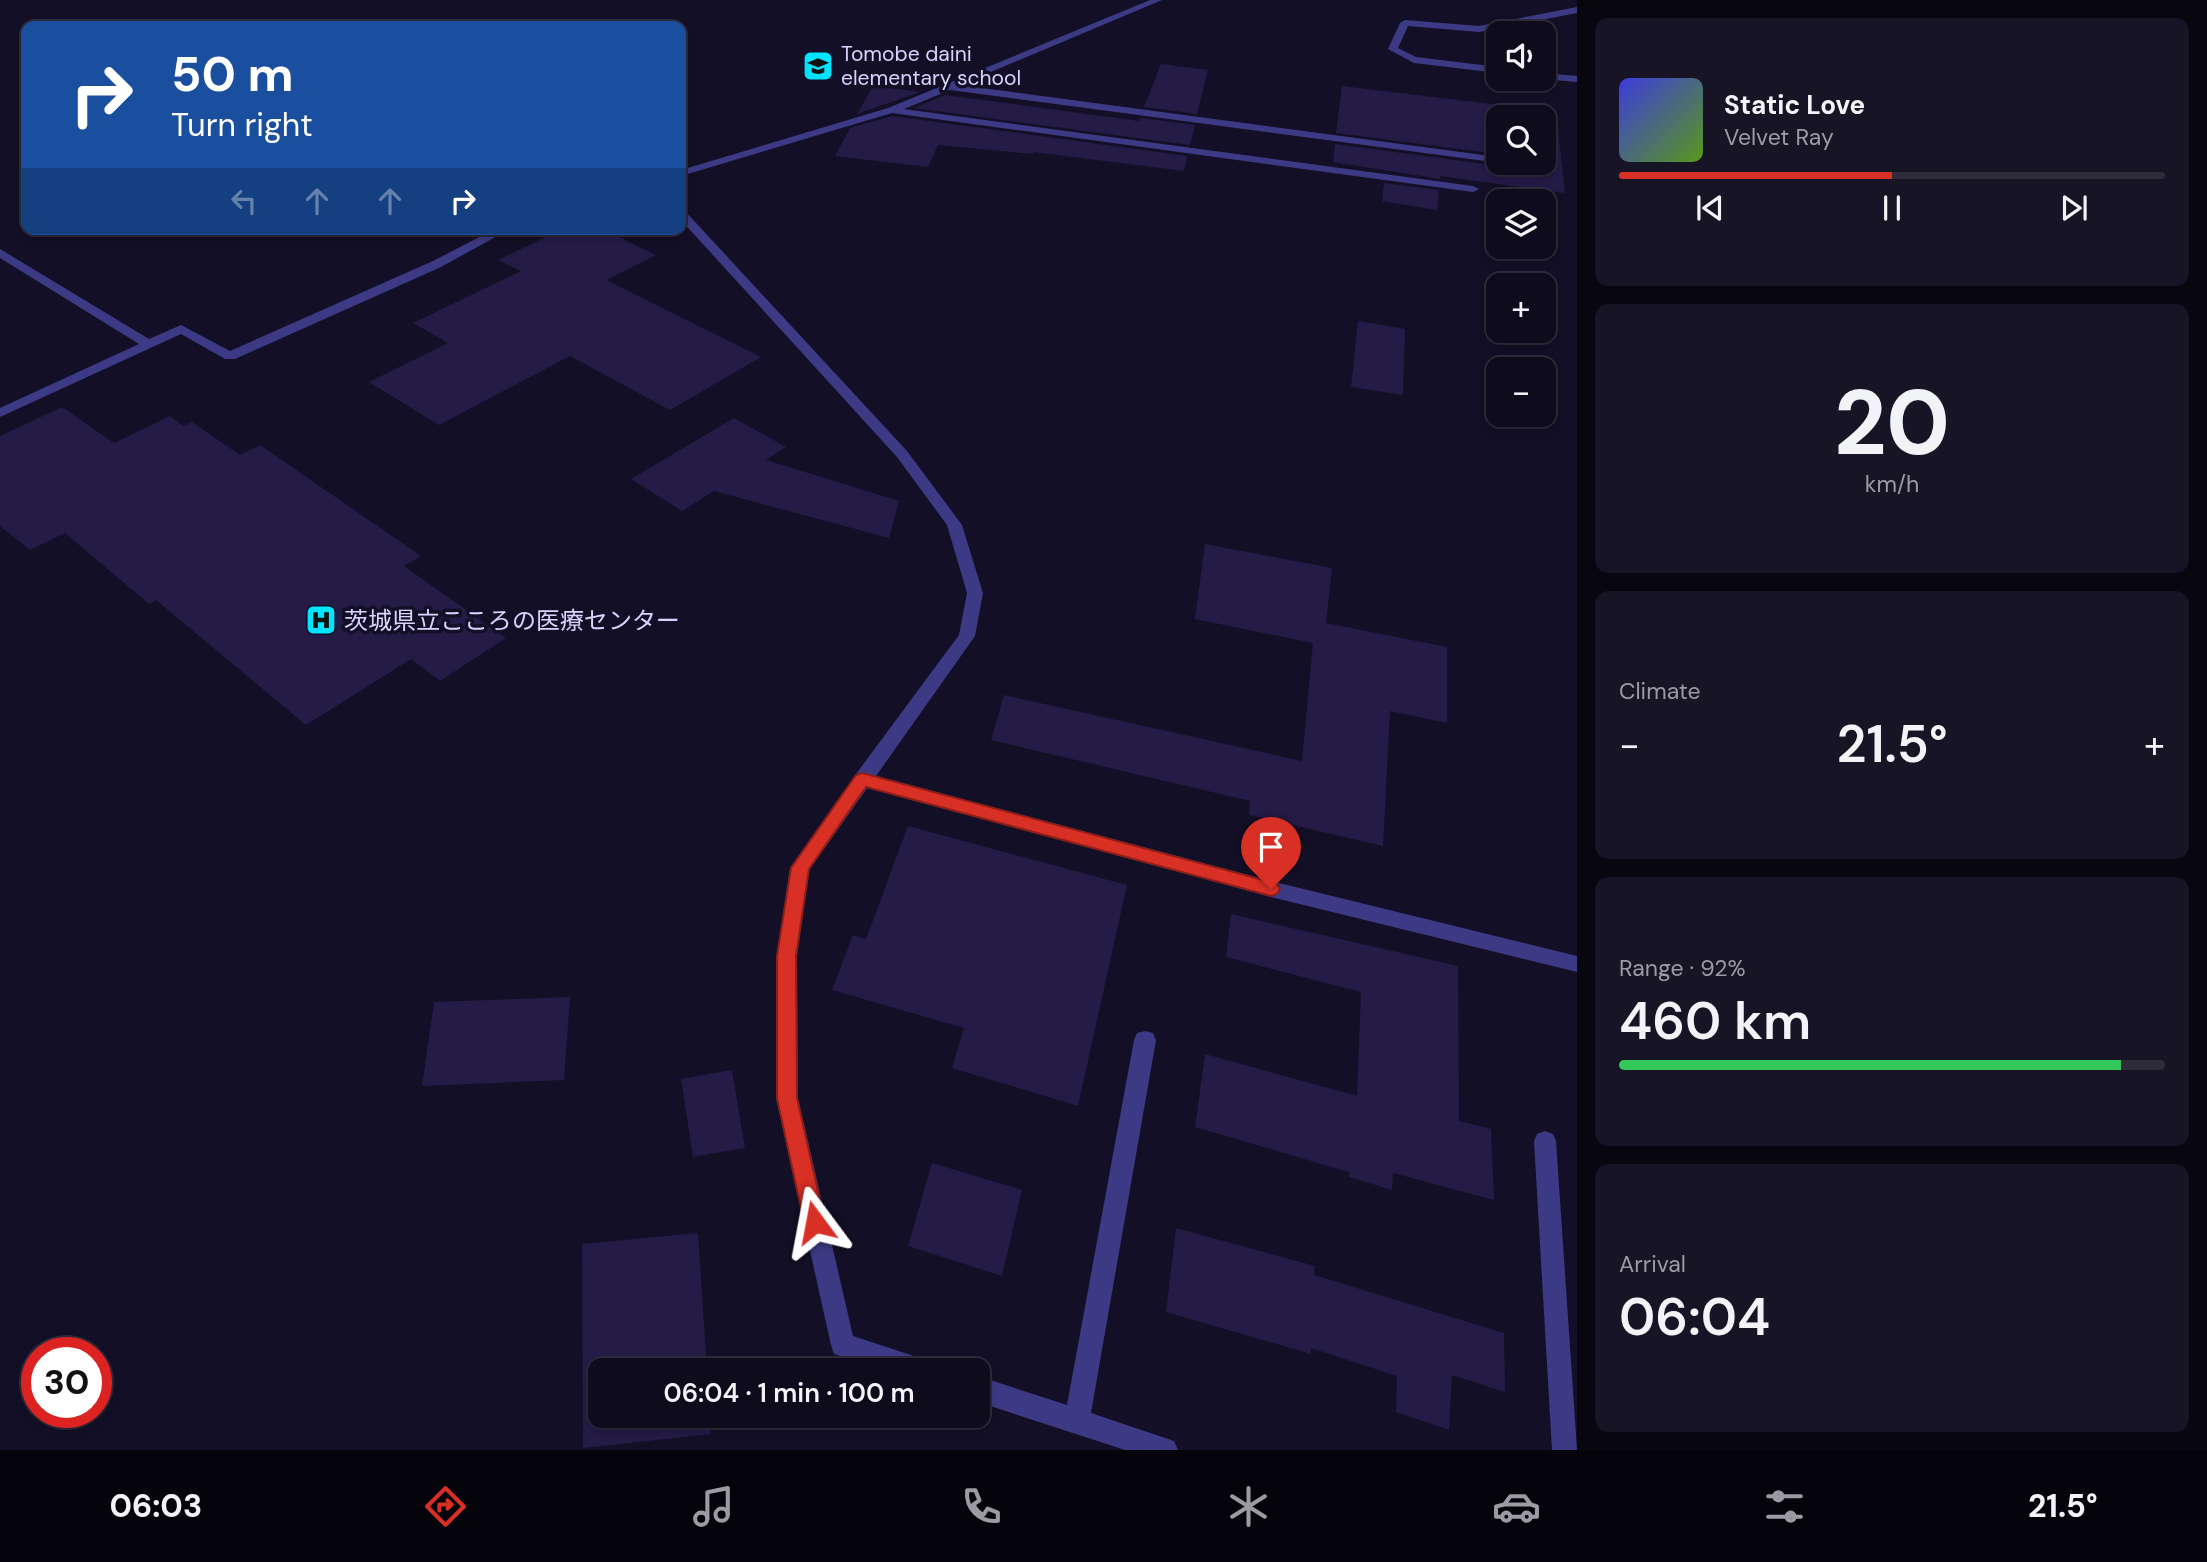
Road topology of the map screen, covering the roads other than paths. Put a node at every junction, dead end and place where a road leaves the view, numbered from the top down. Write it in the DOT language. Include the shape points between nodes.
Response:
graph roads {
  1 [pos="1158,0"];
  2 [pos="1577,10"];
  3 [pos="1520,21"];
  4 [pos="1486,28"];
  5 [pos="1486,69"];
  6 [pos="1556,77"];
  7 [pos="1577,79"];
  8 [pos="951,87"];
  9 [pos="892,110"];
  10 [pos="1486,158"];
  11 [pos="686,172"];
  12 [pos="1473,189"];
  13 [pos="686,218"];
  14 [pos="493,235"];
  15 [pos="0,253"];
  16 [pos="148,344"];
  17 [pos="0,413"];
  18 [pos="862,779"];
  19 [pos="1577,964"];
  20 [pos="1146,1040"];
  21 [pos="1545,1141"];
  22 [pos="883,1358"];
  23 [pos="990,1393"];
  24 [pos="1077,1421"];
  25 [pos="1165,1450"];
  26 [pos="1564,1450"];
  1 -- 8 [label="street"];
  2 -- 3 [label="street"];
  4 -- 5 [label="street" via="1405,23 1393,49 1414,61"];
  6 -- 7 [label="street"];
  8 -- 9 [label="street"];
  8 -- 10 [label="street"];
  9 -- 11 [label="street"];
  9 -- 12 [label="street"];
  13 -- 18 [label="street" via="902,454 954,525 975,593 967,636"];
  14 -- 16 [label="street" via="230,356 180,329"];
  15 -- 16 [label="street"];
  16 -- 17 [label="street"];
  18 -- 19 [label="street" via="1271,889"];
  18 -- 22 [label="street" via="800,868 787,956 787,1098 843,1345"];
  20 -- 24 [label="street"];
  21 -- 26 [label="street"];
  23 -- 24 [label="street"];
  24 -- 25 [label="street"];
}
